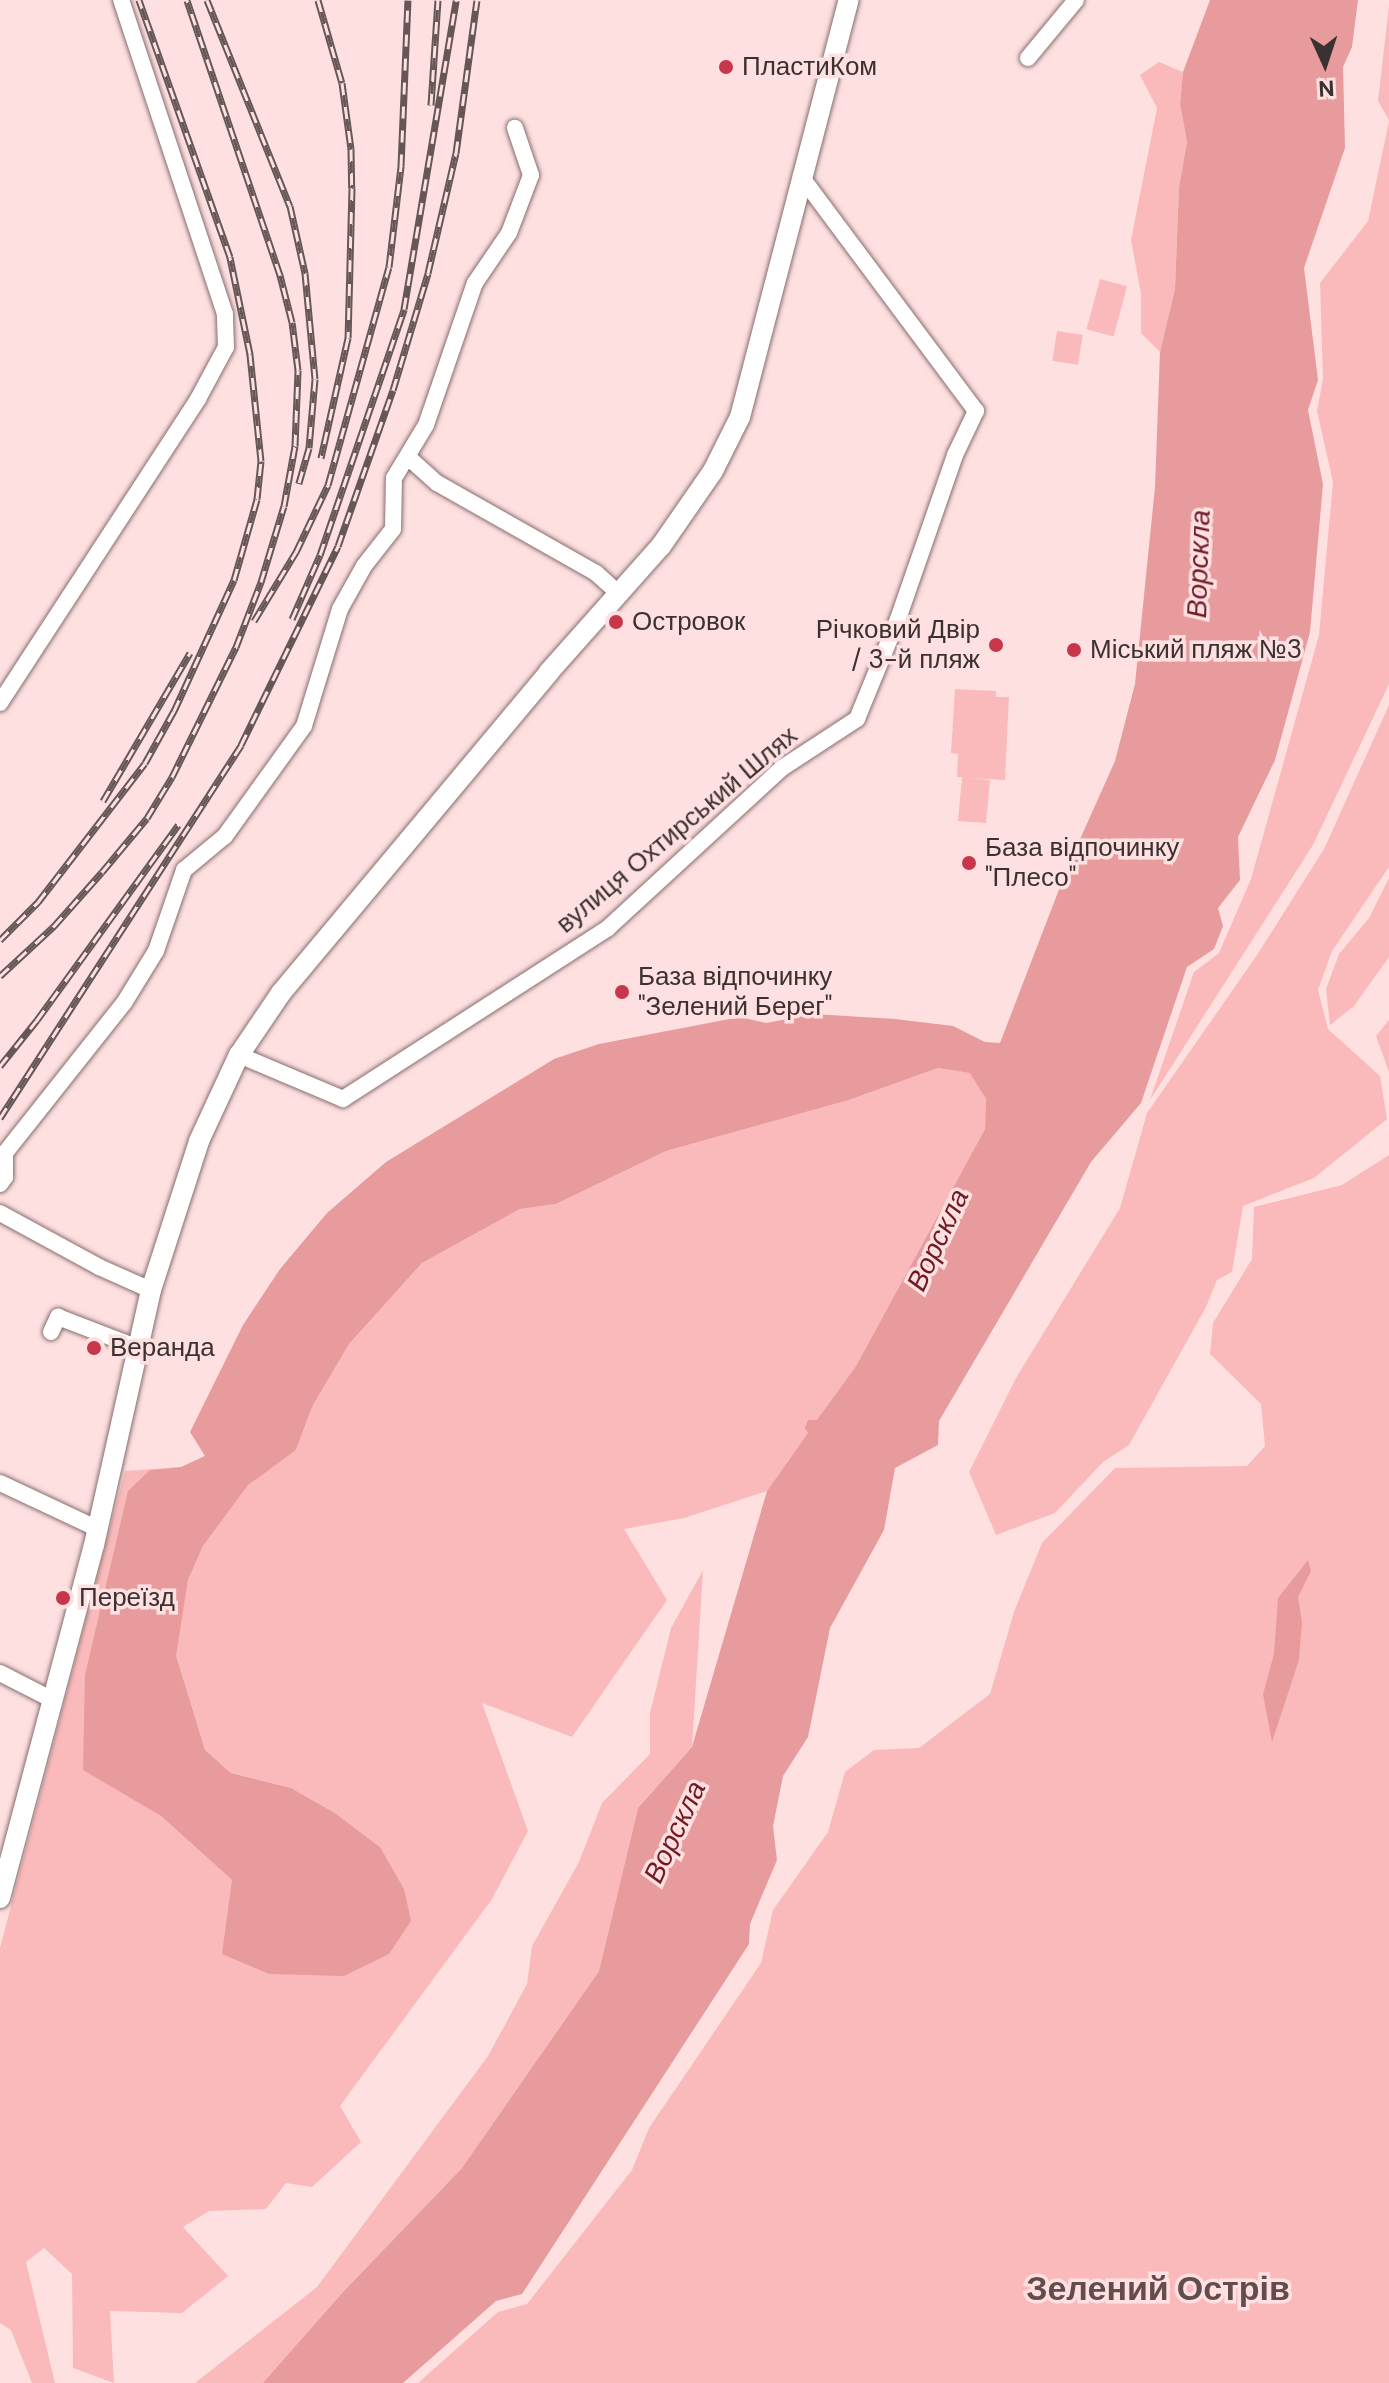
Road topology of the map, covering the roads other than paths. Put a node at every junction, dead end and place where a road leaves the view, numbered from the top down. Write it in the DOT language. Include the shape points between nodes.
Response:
graph roads {
  1 [pos="121,0"];
  2 [pos="849,0"];
  3 [pos="1076,0"];
  4 [pos="1028,58"];
  5 [pos="515,128"];
  6 [pos="801,176"];
  7 [pos="409,458"];
  8 [pos="618,593"];
  9 [pos="0,703"];
  10 [pos="239,1055"];
  11 [pos="0,1184"];
  12 [pos="0,1213"];
  13 [pos="151,1290"];
  14 [pos="51,1332"];
  15 [pos="136,1347"];
  16 [pos="0,1483"];
  17 [pos="98,1529"];
  18 [pos="0,1673"];
  19 [pos="53,1700"];
  20 [pos="0,1898"];
  1 -- 9 [label="street" via="225,314 226,347 198,399"];
  2 -- 6 [label="main road"];
  3 -- 4 [label="street"];
  5 -- 7 [label="street" via="531,175 509,233 475,283 426,425"];
  6 -- 8 [label="main road" via="740,417 713,471 661,546"];
  6 -- 10 [label="street, вулиця Охтирський Шлях" via="976,411 857,719 782,768 608,928 343,1099"];
  7 -- 8 [label="street" via="437,483 596,573"];
  7 -- 11 [label="street" via="394,478 393,529 340,609 304,726 225,836 184,870 156,951 124,1003 5,1153"];
  8 -- 10 [label="main road" via="291,981"];
  10 -- 13 [label="main road" via="199,1141"];
  12 -- 13 [label="street"];
  13 -- 15 [label="main road"];
  14 -- 15 [label="street" via="58,1317"];
  15 -- 17 [label="main road"];
  16 -- 17 [label="street"];
  17 -- 19 [label="main road"];
  18 -- 19 [label="street"];
  19 -- 20 [label="main road"];
}
